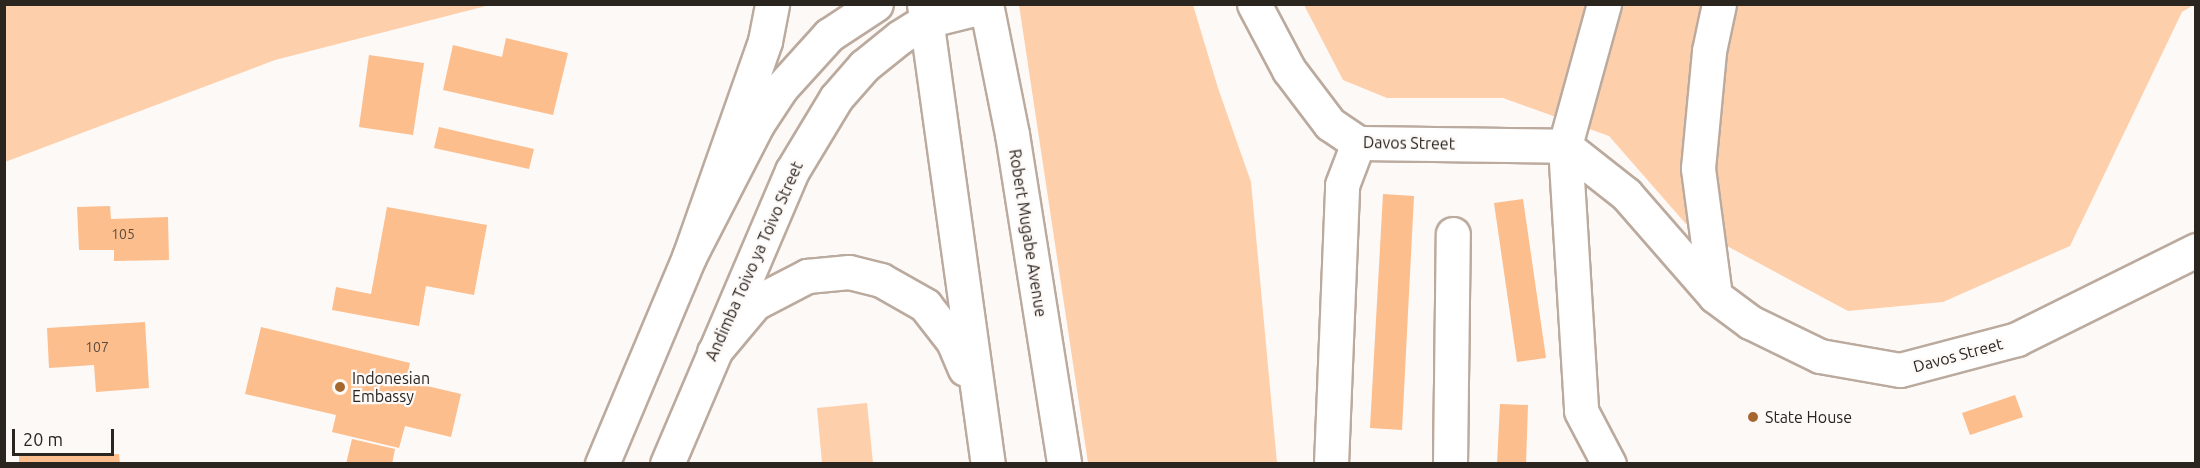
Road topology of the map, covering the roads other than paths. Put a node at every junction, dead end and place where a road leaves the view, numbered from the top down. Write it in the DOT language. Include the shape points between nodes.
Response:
graph roads {
  1 [pos="772,4"];
  2 [pos="876,4"];
  3 [pos="1254,4"];
  4 [pos="1604,4"];
  5 [pos="1719,4"];
  6 [pos="986,5"];
  7 [pos="925,13"];
  8 [pos="1358,143"];
  9 [pos="1564,146"];
  10 [pos="1454,234"];
  11 [pos="2196,250"];
  12 [pos="689,258"];
  13 [pos="1715,296"];
  14 [pos="714,352"];
  15 [pos="977,396"];
  16 [pos="602,464"];
  17 [pos="667,464"];
  18 [pos="987,464"];
  19 [pos="1064,464"];
  20 [pos="1330,464"];
  21 [pos="1450,464"];
  22 [pos="1609,464"];
  1 -- 12 [label="main road" via="765,41"];
  2 -- 12 [label="main road" via="829,34 782,88 758,123"];
  3 -- 8 [label="main road, Davos Street" via="1289,70 1330,124"];
  4 -- 9 [label="main road"];
  5 -- 13 [label="main road" via="1709,51 1698,168"];
  6 -- 7 [label="main road, Andimba Toivo ya Toivo Street"];
  6 -- 19 [label="main road, Robert Mugabe Avenue" via="1012,134"];
  7 -- 14 [label="main road, Andimba Toivo ya Toivo Street" via="864,66 836,98 792,171"];
  7 -- 15 [label="main road"];
  8 -- 9 [label="main road, Davos Street"];
  8 -- 20 [label="main road" via="1342,185"];
  9 -- 13 [label="main road, Davos Street" via="1626,194"];
  9 -- 22 [label="main road" via="1581,411"];
  10 -- 21 [label="main road"];
  11 -- 13 [label="main road, Davos Street" via="2018,339 1900,370 1820,356 1750,322"];
  12 -- 16 [label="main road"];
  14 -- 15 [label="main road" via="755,303 807,276 849,272 881,280 925,305 953,341"];
  14 -- 17 [label="main road, Andimba Toivo ya Toivo Street"];
  15 -- 18 [label="main road"];
}
